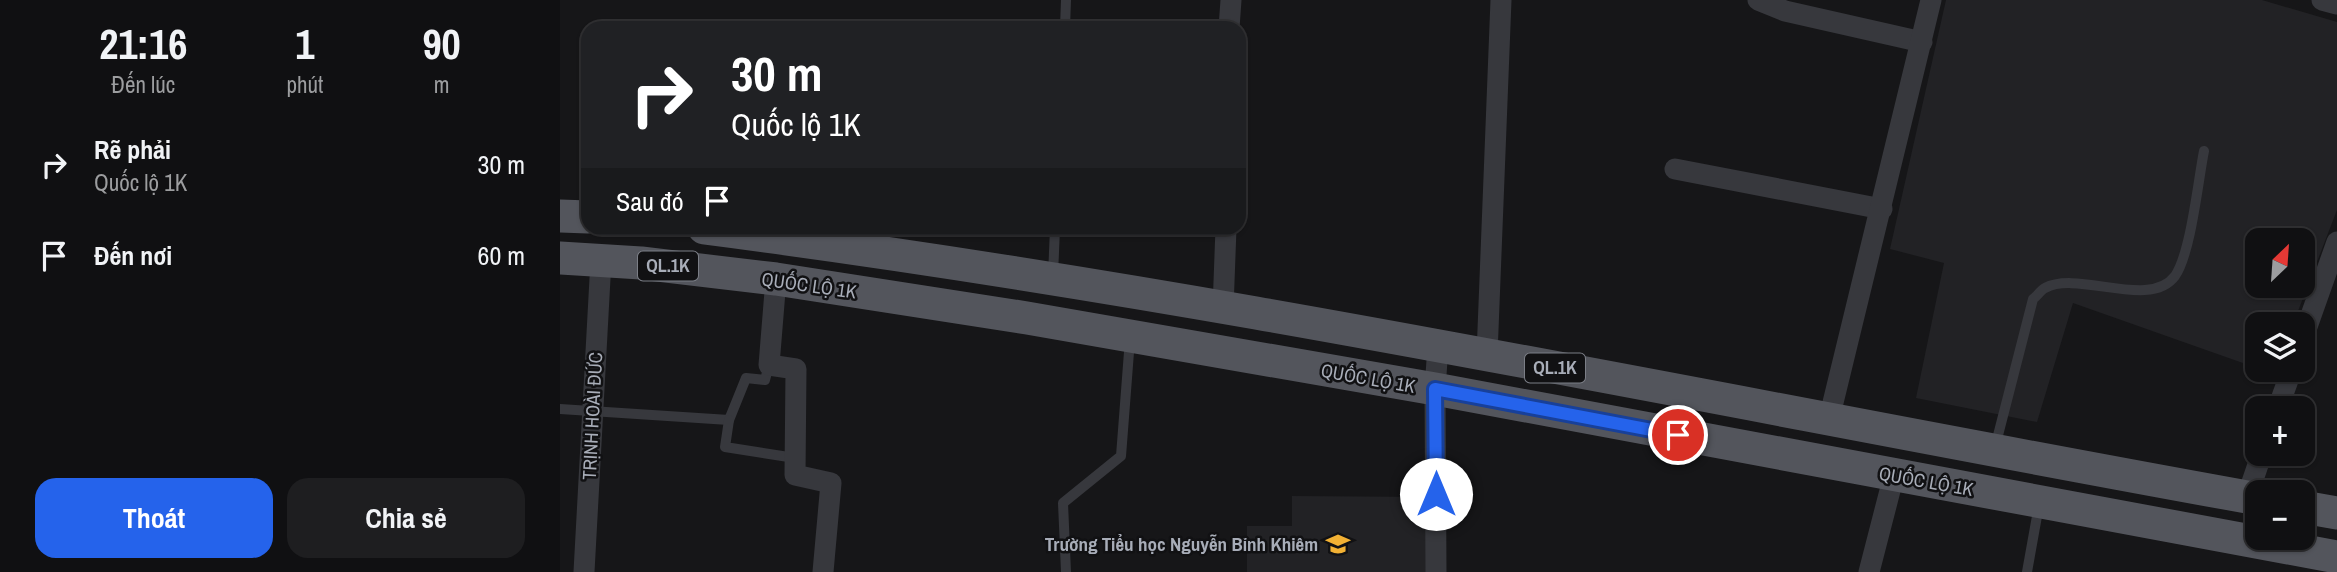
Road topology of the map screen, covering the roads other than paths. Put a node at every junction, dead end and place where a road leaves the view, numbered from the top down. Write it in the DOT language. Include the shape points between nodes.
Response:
graph roads {
  1 [pos="1066,0"];
  2 [pos="1231,0"];
  3 [pos="1501,0"];
  4 [pos="1758,0"];
  5 [pos="1931,0"];
  6 [pos="2322,0"];
  7 [pos="2337,4"];
  8 [pos="1065,21"];
  9 [pos="1230,21"];
  10 [pos="1922,42"];
  11 [pos="2204,151"];
  12 [pos="1675,169"];
  13 [pos="1882,209"];
  14 [pos="560,216"];
  15 [pos="581,217"];
  16 [pos="761,235"];
  17 [pos="1055,235"];
  18 [pos="1226,235"];
  19 [pos="2337,242"];
  20 [pos="560,258"];
  21 [pos="601,260"];
  22 [pos="776,279"];
  23 [pos="1053,279"];
  24 [pos="1223,309"];
  25 [pos="2312,312"];
  26 [pos="1130,336"];
  27 [pos="1438,346"];
  28 [pos="1487,355"];
  29 [pos="769,365"];
  30 [pos="1435,389"];
  31 [pos="560,409"];
  32 [pos="592,412"];
  33 [pos="1829,419"];
  34 [pos="729,420"];
  35 [pos="1994,450"];
  36 [pos="795,458"];
  37 [pos="1894,475"];
  38 [pos="2245,497"];
  39 [pos="2040,502"];
  40 [pos="2315,509"];
  41 [pos="2337,513"];
  42 [pos="2331,562"];
  43 [pos="584,572"];
  44 [pos="823,572"];
  45 [pos="1066,572"];
  46 [pos="1436,572"];
  47 [pos="1868,572"];
  48 [pos="2027,572"];
  1 -- 8 [label="lane"];
  2 -- 9 [label="street"];
  3 -- 28 [label="street"];
  4 -- 10 [label="street" via="1785,11"];
  5 -- 10 [label="street"];
  6 -- 7 [label="street"];
  10 -- 13 [label="street"];
  11 -- 35 [label="lane" via="2185,253 2174,278 2143,290 2067,283 2045,288 2034,299"];
  12 -- 13 [label="street"];
  13 -- 33 [label="street"];
  14 -- 15 [label="main road"];
  16 -- 23 [label="main road, QL.1K"];
  17 -- 23 [label="lane"];
  18 -- 24 [label="street"];
  19 -- 25 [label="street"];
  20 -- 21 [label="main road, QUỐC LỘ 1K / QL.1K"];
  21 -- 22 [label="main road, QUỐC LỘ 1K / QL.1K"];
  21 -- 32 [label="street, TRỊNH HOÀI ĐỨC"];
  22 -- 26 [label="main road, QUỐC LỘ 1K / QL.1K"];
  22 -- 29 [label="street"];
  23 -- 24 [label="main road, QL.1K"];
  24 -- 27 [label="main road, QL.1K"];
  26 -- 30 [label="main road, QUỐC LỘ 1K / QL.1K"];
  26 -- 45 [label="lane" via="1121,456 1063,503"];
  27 -- 28 [label="main road, QL.1K"];
  27 -- 30 [label="street"];
  28 -- 33 [label="main road, QL.1K"];
  29 -- 34 [label="lane" via="765,380 746,378"];
  29 -- 36 [label="street" via="796,369"];
  30 -- 37 [label="main road, QUỐC LỘ 1K / QL.1K"];
  30 -- 46 [label="street"];
  31 -- 32 [label="lane"];
  32 -- 34 [label="lane"];
  32 -- 43 [label="street, TRỊNH HOÀI ĐỨC"];
  33 -- 35 [label="main road, QL.1K"];
  34 -- 36 [label="lane" via="725,447"];
  35 -- 38 [label="main road, QL.1K"];
  36 -- 44 [label="street" via="795,475 831,482"];
  37 -- 39 [label="main road, QUỐC LỘ 1K / QL.1K"];
  37 -- 47 [label="street"];
  39 -- 42 [label="main road, QUỐC LỘ 1K / QL.1K"];
  39 -- 48 [label="lane"];
  40 -- 41 [label="main road"];
}
